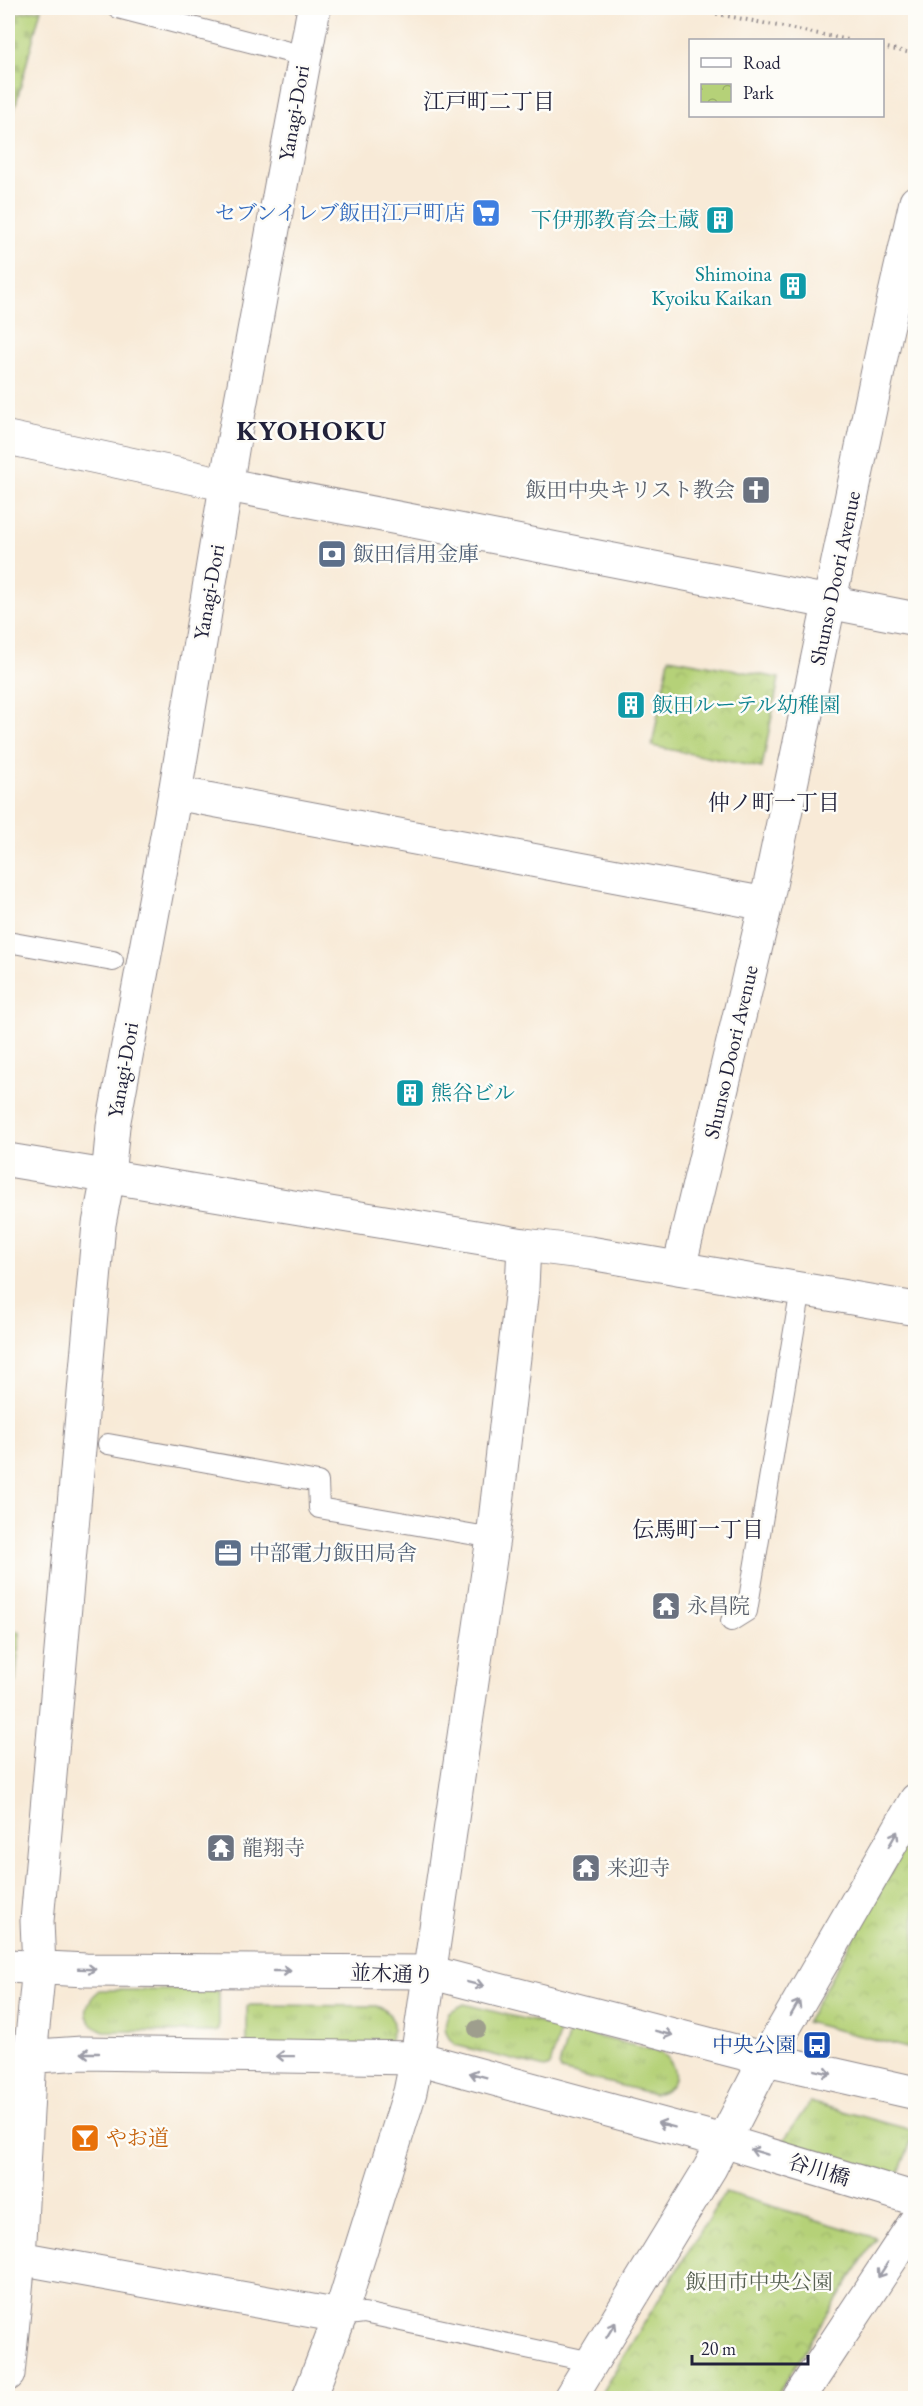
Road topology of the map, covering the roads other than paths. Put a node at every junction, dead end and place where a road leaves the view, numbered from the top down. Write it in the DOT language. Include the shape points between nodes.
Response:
graph roads {
  1 [pos="118,8"];
  2 [pos="314,8"];
  3 [pos="304,56"];
  4 [pos="915,202"];
  5 [pos="8,438"];
  6 [pos="228,485"];
  7 [pos="831,601"];
  8 [pos="915,619"];
  9 [pos="175,793"];
  10 [pos="766,904"];
  11 [pos="8,942"];
  12 [pos="113,961"];
  13 [pos="8,1160"];
  14 [pos="108,1177"];
  15 [pos="525,1245"];
  16 [pos="679,1268"];
  17 [pos="801,1289"];
  18 [pos="915,1309"];
  19 [pos="108,1444"];
  20 [pos="493,1538"];
  21 [pos="731,1621"];
  22 [pos="915,1800"];
  23 [pos="8,1966"];
  24 [pos="39,1967"];
  25 [pos="429,1972"];
  26 [pos="19,2057"];
  27 [pos="417,2058"];
  28 [pos="766,2059"];
  29 [pos="915,2093"];
  30 [pos="723,2141"];
  31 [pos="915,2199"];
  32 [pos="915,2221"];
  33 [pos="19,2258"];
  34 [pos="340,2316"];
  35 [pos="578,2359"];
  36 [pos="8,2374"];
  37 [pos="309,2398"];
  38 [pos="570,2398"];
  39 [pos="799,2398"];
  1 -- 3 [label="lane"];
  2 -- 3 [label="street, Yanagi-Dori"];
  3 -- 6 [label="street, Yanagi-Dori"];
  4 -- 7 [label="street, Shunso Doori Avenue"];
  5 -- 6 [label="street"];
  6 -- 7 [label="street"];
  6 -- 9 [label="street, Yanagi-Dori"];
  7 -- 8 [label="street"];
  7 -- 10 [label="street, Shunso Doori Avenue"];
  9 -- 10 [label="street"];
  9 -- 14 [label="street, Yanagi-Dori" via="113,1126"];
  10 -- 16 [label="street, Shunso Doori Avenue"];
  11 -- 12 [label="lane"];
  13 -- 14 [label="street"];
  14 -- 15 [label="street"];
  14 -- 24 [label="street, Yanagi-Dori" via="99,1224 36,1921"];
  15 -- 16 [label="street"];
  15 -- 20 [label="street"];
  16 -- 17 [label="street"];
  17 -- 18 [label="street"];
  17 -- 21 [label="lane" via="747,1611"];
  19 -- 20 [label="lane" via="318,1482 319,1509"];
  20 -- 25 [label="street"];
  28 -- 22 [label="street, one-way"];
  23 -- 24 [label="street, 並木通り"];
  24 -- 25 [label="street, 並木通り, one-way"];
  24 -- 26 [label="street, Yanagi-Dori"];
  25 -- 27 [label="street"];
  25 -- 28 [label="street, 並木通り, one-way"];
  27 -- 26 [label="street, one-way" via="82,2053"];
  26 -- 33 [label="street, Yanagi-Dori"];
  30 -- 27 [label="street, one-way"];
  27 -- 34 [label="street" via="410,2092"];
  28 -- 29 [label="street, one-way"];
  28 -- 30 [label="street"];
  31 -- 30 [label="street, 谷川橋, one-way"];
  38 -- 30 [label="street, one-way"];
  32 -- 39 [label="street, one-way"];
  33 -- 34 [label="street"];
  33 -- 36 [label="street, Yanagi-Dori"];
  34 -- 35 [label="lane" via="364,2313"];
  34 -- 37 [label="street"];
}
